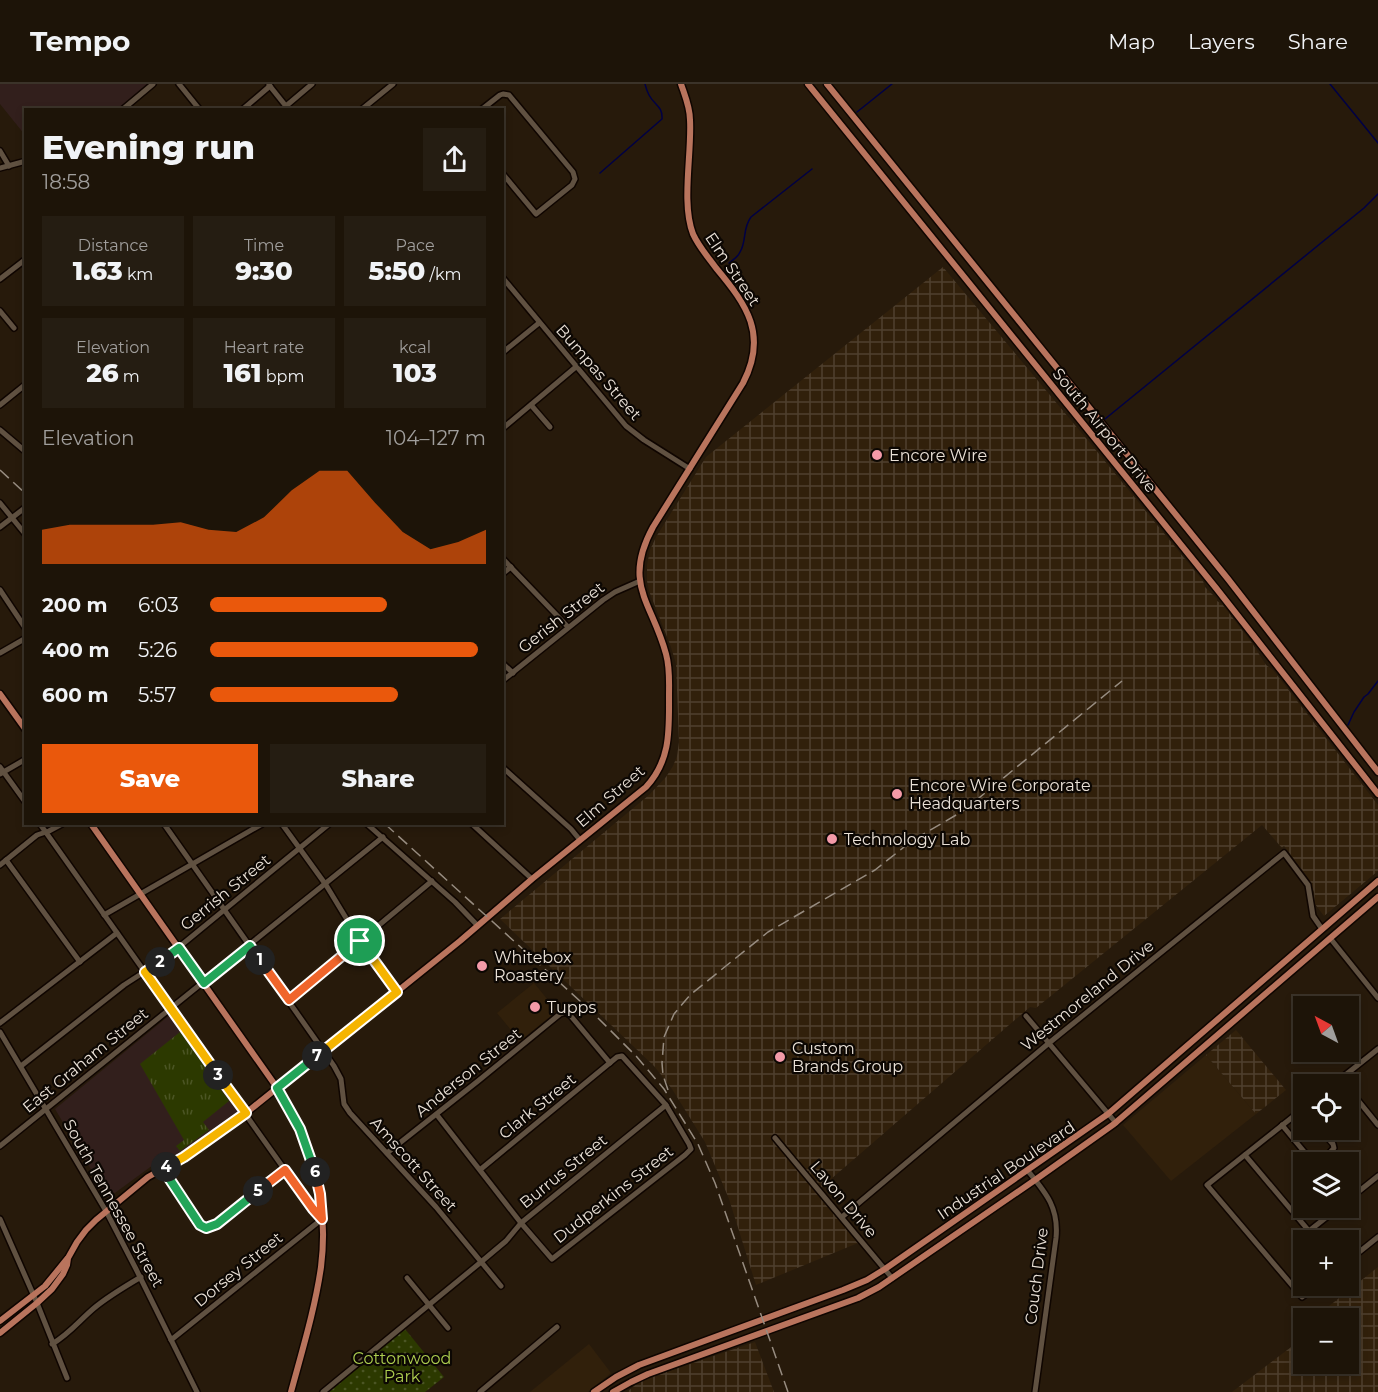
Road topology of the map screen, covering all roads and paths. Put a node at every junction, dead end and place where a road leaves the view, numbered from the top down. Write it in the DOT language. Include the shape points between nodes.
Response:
graph roads {
  1 [pos="153,84"];
  2 [pos="179,84"];
  3 [pos="312,84"];
  4 [pos="392,84"];
  5 [pos="681,84"];
  6 [pos="808,84"];
  7 [pos="827,84"];
  8 [pos="269,85"];
  9 [pos="370,107"];
  10 [pos="124,108"];
  11 [pos="198,108"];
  12 [pos="244,108"];
  13 [pos="288,108"];
  14 [pos="483,108"];
  15 [pos="0,151"];
  16 [pos="24,162"];
  17 [pos="9,166"];
  18 [pos="0,168"];
  19 [pos="504,175"];
  20 [pos="24,261"];
  21 [pos="0,279"];
  22 [pos="504,279"];
  23 [pos="0,310"];
  24 [pos="539,322"];
  25 [pos="14,328"];
  26 [pos="504,350"];
  27 [pos="577,366"];
  28 [pos="24,386"];
  29 [pos="0,405"];
  30 [pos="531,405"];
  31 [pos="504,427"];
  32 [pos="550,427"];
  33 [pos="0,430"];
  34 [pos="24,450"];
  35 [pos="690,469"];
  36 [pos="0,503"];
  37 [pos="24,509"];
  38 [pos="12,518"];
  39 [pos="0,527"];
  40 [pos="24,533"];
  41 [pos="504,560"];
  42 [pos="511,567"];
  43 [pos="504,572"];
  44 [pos="1228,579"];
  45 [pos="640,581"];
  46 [pos="1216,588"];
  47 [pos="0,590"];
  48 [pos="6,600"];
  49 [pos="0,604"];
  50 [pos="24,625"];
  51 [pos="568,627"];
  52 [pos="24,639"];
  53 [pos="0,654"];
  54 [pos="504,665"];
  55 [pos="513,673"];
  56 [pos="504,680"];
  57 [pos="0,694"];
  58 [pos="24,727"];
  59 [pos="24,760"];
  60 [pos="504,769"];
  61 [pos="1,771"];
  62 [pos="1378,772"];
  63 [pos="1378,794"];
  64 [pos="24,800"];
  65 [pos="41,825"];
  66 [pos="60,825"];
  67 [pos="93,825"];
  68 [pos="165,825"];
  69 [pos="260,825"];
  70 [pos="283,825"];
  71 [pos="328,825"];
  72 [pos="368,825"];
  73 [pos="473,825"];
  74 [pos="46,832"];
  75 [pos="383,837"];
  76 [pos="580,840"];
  77 [pos="300,848"];
  78 [pos="6,860"];
  79 [pos="191,863"];
  80 [pos="0,865"];
  81 [pos="532,879"];
  82 [pos="432,881"];
  83 [pos="1378,881"];
  84 [pos="326,885"];
  85 [pos="141,894"];
  86 [pos="1378,897"];
  87 [pos="224,910"];
  88 [pos="104,915"];
  89 [pos="478,926"];
  90 [pos="1322,929"];
  91 [pos="117,933"];
  92 [pos="1330,938"];
  93 [pos="360,941"];
  94 [pos="250,946"];
  95 [pos="179,948"];
  96 [pos="80,962"];
  97 [pos="145,972"];
  98 [pos="204,983"];
  99 [pos="397,992"];
  100 [pos="1378,998"];
  101 [pos="289,1000"];
  102 [pos="171,1009"];
  103 [pos="1026,1016"];
  104 [pos="1218,1020"];
  105 [pos="0,1023"];
  106 [pos="1225,1029"];
  107 [pos="0,1032"];
  108 [pos="1049,1043"];
  109 [pos="1378,1050"];
  110 [pos="324,1051"];
  111 [pos="610,1063"];
  112 [pos="21,1066"];
  113 [pos="1347,1074"];
  114 [pos="277,1088"];
  115 [pos="1359,1102"];
  116 [pos="666,1105"];
  117 [pos="46,1109"];
  118 [pos="246,1113"];
  119 [pos="1108,1114"];
  120 [pos="437,1115"];
  121 [pos="1293,1116"];
  122 [pos="1116,1123"];
  123 [pos="1282,1125"];
  124 [pos="1378,1125"];
  125 [pos="775,1138"];
  126 [pos="1293,1138"];
  127 [pos="1294,1140"];
  128 [pos="1330,1140"];
  129 [pos="0,1146"];
  130 [pos="387,1153"];
  131 [pos="1245,1155"];
  132 [pos="163,1169"];
  133 [pos="481,1169"];
  134 [pos="285,1170"];
  135 [pos="1028,1171"];
  136 [pos="1378,1176"];
  137 [pos="1035,1180"];
  138 [pos="1359,1191"];
  139 [pos="106,1211"];
  140 [pos="1293,1212"];
  141 [pos="842,1217"];
  142 [pos="1298,1218"];
  143 [pos="1325,1218"];
  144 [pos="0,1219"];
  145 [pos="322,1219"];
  146 [pos="521,1223"];
  147 [pos="2,1229"];
  148 [pos="1378,1238"];
  149 [pos="1359,1253"];
  150 [pos="68,1258"];
  151 [pos="481,1262"];
  152 [pos="885,1269"];
  153 [pos="141,1277"];
  154 [pos="407,1278"];
  155 [pos="892,1278"];
  156 [pos="501,1286"];
  157 [pos="1293,1287"];
  158 [pos="34,1295"];
  159 [pos="37,1303"];
  160 [pos="429,1305"];
  161 [pos="0,1322"];
  162 [pos="448,1328"];
  163 [pos="557,1328"];
  164 [pos="733,1331"];
  165 [pos="0,1333"];
  166 [pos="171,1340"];
  167 [pos="52,1344"];
  168 [pos="694,1346"];
  169 [pos="700,1356"];
  170 [pos="67,1378"];
  171 [pos="196,1392"];
  172 [pos="291,1392"];
  173 [pos="323,1392"];
  174 [pos="480,1392"];
  175 [pos="594,1392"];
  176 [pos="613,1392"];
  177 [pos="1035,1392"];
  1 -- 10 [label="street"];
  2 -- 11 [label="street"];
  3 -- 13 [label="street"];
  4 -- 9 [label="street"];
  5 -- 35 [label="main road, Elm Street" via="690,121 690,224 701,248 743,303 751,319 754,342 746,377"];
  6 -- 46 [label="main road, South Airport Drive"];
  7 -- 44 [label="main road, South Airport Drive"];
  8 -- 12 [label="street"];
  8 -- 13 [label="street"];
  14 -- 19 [label="street" via="498,96 511,96 575,179 536,214"];
  15 -- 17 [label="street"];
  16 -- 17 [label="street"];
  17 -- 18 [label="street"];
  20 -- 21 [label="street"];
  22 -- 24 [label="street, Bumpas Street"];
  23 -- 25 [label="street"];
  24 -- 26 [label="street"];
  24 -- 27 [label="street, Bumpas Street"];
  27 -- 30 [label="street"];
  27 -- 35 [label="street, Bumpas Street" via="626,426"];
  28 -- 29 [label="street"];
  30 -- 31 [label="street"];
  30 -- 32 [label="street"];
  33 -- 34 [label="street"];
  35 -- 45 [label="main road, Elm Street" via="646,541 640,560"];
  36 -- 38 [label="street"];
  37 -- 38 [label="street"];
  38 -- 39 [label="street"];
  38 -- 40 [label="street"];
  41 -- 42 [label="street"];
  42 -- 43 [label="street"];
  42 -- 51 [label="street"];
  44 -- 46 [label="main road"];
  44 -- 62 [label="main road, South Airport Drive"];
  45 -- 51 [label="street, Gerish Street" via="615,592"];
  45 -- 76 [label="main road, Elm Street" via="667,658 668,742 650,783"];
  46 -- 63 [label="main road, South Airport Drive"];
  47 -- 48 [label="street"];
  48 -- 49 [label="street"];
  48 -- 50 [label="street"];
  51 -- 55 [label="street, Gerish Street"];
  52 -- 53 [label="street"];
  54 -- 55 [label="street"];
  55 -- 56 [label="street, Gerish Street"];
  57 -- 58 [label="main road"];
  59 -- 61 [label="street"];
  60 -- 76 [label="street"];
  61 -- 64 [label="street"];
  65 -- 74 [label="street"];
  66 -- 74 [label="street"];
  67 -- 85 [label="main road"];
  68 -- 79 [label="street, Amscott Street"];
  69 -- 79 [label="street"];
  70 -- 77 [label="street"];
  71 -- 77 [label="street, Gerrish Street"];
  72 -- 75 [label="street"];
  73 -- 81 [label="street"];
  74 -- 78 [label="street" via="36,835"];
  74 -- 88 [label="street"];
  75 -- 82 [label="street"];
  75 -- 84 [label="street, East Graham Street"];
  76 -- 81 [label="main road, Elm Street"];
  77 -- 84 [label="street"];
  77 -- 87 [label="street, Gerrish Street"];
  78 -- 80 [label="street"];
  78 -- 96 [label="street"];
  79 -- 85 [label="street"];
  79 -- 87 [label="street, Amscott Street"];
  81 -- 89 [label="main road, Elm Street"];
  82 -- 89 [label="street"];
  82 -- 93 [label="street"];
  83 -- 90 [label="main road, Industrial Boulevard"];
  84 -- 93 [label="street"];
  84 -- 94 [label="street, East Graham Street"];
  85 -- 88 [label="street"];
  85 -- 95 [label="main road"];
  86 -- 92 [label="main road, Industrial Boulevard"];
  87 -- 94 [label="street, Amscott Street"];
  87 -- 95 [label="street, Gerrish Street"];
  88 -- 91 [label="street"];
  89 -- 99 [label="main road, Elm Street"];
  90 -- 92 [label="main road"];
  90 -- 104 [label="main road, Industrial Boulevard"];
  90 -- 108 [label="street, Westmoreland Drive" via="1313,916 1308,885 1284,854"];
  91 -- 96 [label="street"];
  91 -- 97 [label="street"];
  92 -- 100 [label="street"];
  92 -- 106 [label="main road, Industrial Boulevard"];
  93 -- 99 [label="street"];
  93 -- 101 [label="street"];
  94 -- 98 [label="street, East Graham Street"];
  94 -- 101 [label="street, Amscott Street"];
  95 -- 97 [label="street, Gerrish Street"];
  95 -- 98 [label="main road"];
  96 -- 105 [label="street"];
  97 -- 102 [label="street"];
  97 -- 112 [label="street, Gerrish Street"];
  98 -- 102 [label="street, East Graham Street"];
  98 -- 114 [label="main road"];
  99 -- 110 [label="main road, Elm Street"];
  101 -- 110 [label="street, Amscott Street"];
  102 -- 117 [label="street, East Graham Street"];
  102 -- 118 [label="street"];
  103 -- 108 [label="street"];
  104 -- 106 [label="main road"];
  104 -- 119 [label="main road, Industrial Boulevard"];
  106 -- 122 [label="main road, Industrial Boulevard"];
  107 -- 112 [label="street, South Tennessee Street"];
  108 -- 119 [label="street"];
  108 -- 141 [label="street, Westmoreland Drive"];
  109 -- 113 [label="street"];
  110 -- 114 [label="main road, Elm Street"];
  110 -- 130 [label="street, Amscott Street" via="340,1079 344,1104"];
  111 -- 116 [label="street" via="617,1057 626,1058"];
  111 -- 120 [label="street, Anderson Street" via="566,1012"];
  111 -- 133 [label="street, Clark Street"];
  112 -- 117 [label="street, South Tennessee Street"];
  114 -- 118 [label="main road, Elm Street"];
  114 -- 145 [label="main road" via="309,1150"];
  115 -- 124 [label="street"];
  116 -- 146 [label="street, Burrus Street"];
  116 -- 146 [label="street, Dudperkins Street" via="690,1149 676,1162 552,1260"];
  117 -- 129 [label="street, East Graham Street"];
  117 -- 139 [label="street, South Tennessee Street"];
  118 -- 132 [label="main road, Elm Street"];
  118 -- 134 [label="street"];
  119 -- 122 [label="street"];
  119 -- 135 [label="main road, Industrial Boulevard"];
  120 -- 130 [label="street, Anderson Street"];
  120 -- 133 [label="street"];
  121 -- 123 [label="street"];
  122 -- 137 [label="main road, Industrial Boulevard"];
  123 -- 126 [label="street"];
  123 -- 131 [label="street"];
  125 -- 141 [label="street, Lavon Drive"];
  127 -- 128 [label="street" via="1314,1162 1334,1148"];
  130 -- 151 [label="street, Amscott Street"];
  131 -- 140 [label="street"];
  131 -- 157 [label="street" via="1207,1185"];
  132 -- 134 [label="street" via="200,1225 206,1228 217,1224"];
  132 -- 139 [label="main road, Elm Street"];
  133 -- 146 [label="street"];
  134 -- 145 [label="street"];
  135 -- 137 [label="street, Couch Drive"];
  135 -- 152 [label="main road, Industrial Boulevard"];
  136 -- 138 [label="street"];
  137 -- 155 [label="main road, Industrial Boulevard"];
  137 -- 177 [label="street, Couch Drive" via="1052,1205 1057,1229"];
  139 -- 150 [label="main road, Elm Street" via="82,1234"];
  139 -- 153 [label="street, South Tennessee Street"];
  141 -- 152 [label="street, Lavon Drive"];
  142 -- 143 [label="street" via="1309,1231"];
  144 -- 147 [label="street"];
  145 -- 166 [label="street, Dorsey Street"];
  145 -- 172 [label="main road" via="319,1277"];
  146 -- 151 [label="street, Burrus Street"];
  147 -- 158 [label="street"];
  148 -- 149 [label="street"];
  150 -- 158 [label="main road"];
  150 -- 159 [label="main road" via="59,1280"];
  151 -- 156 [label="street, Amscott Street"];
  151 -- 160 [label="street, Burrus Street"];
  152 -- 155 [label="street, Lavon Drive"];
  152 -- 164 [label="main road, Industrial Boulevard" via="856,1285"];
  153 -- 166 [label="street, South Tennessee Street"];
  153 -- 167 [label="street" via="104,1301"];
  154 -- 160 [label="street"];
  155 -- 169 [label="main road, Industrial Boulevard" via="858,1298"];
  158 -- 159 [label="street"];
  158 -- 161 [label="main road"];
  159 -- 165 [label="main road"];
  159 -- 167 [label="street"];
  160 -- 162 [label="street"];
  160 -- 173 [label="street, Burrus Street"];
  163 -- 174 [label="street"];
  164 -- 168 [label="main road, Industrial Boulevard"];
  164 -- 169 [label="main road" via="730,1340"];
  166 -- 171 [label="street, South Tennessee Street"];
  167 -- 170 [label="street"];
  168 -- 169 [label="main road"];
  168 -- 175 [label="main road, Industrial Boulevard" via="626,1371"];
  169 -- 176 [label="main road, Industrial Boulevard" via="648,1374"];
}
